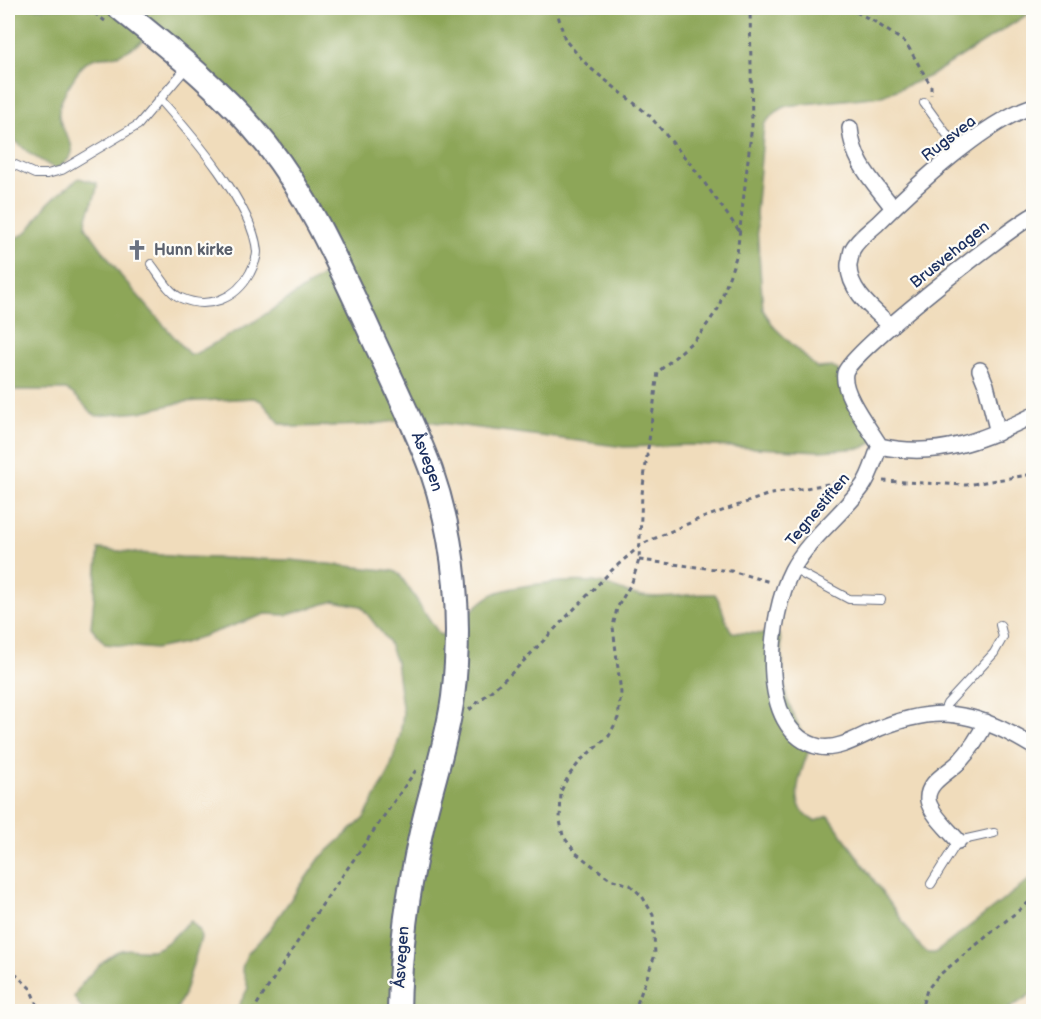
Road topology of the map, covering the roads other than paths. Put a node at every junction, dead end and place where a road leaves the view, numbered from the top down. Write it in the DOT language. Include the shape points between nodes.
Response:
graph roads {
  1 [pos="119,8"];
  2 [pos="189,64"];
  3 [pos="160,99"];
  4 [pos="924,103"];
  5 [pos="1034,106"];
  6 [pos="850,128"];
  7 [pos="959,151"];
  8 [pos="13,164"];
  9 [pos="893,208"];
  10 [pos="1034,215"];
  11 [pos="151,264"];
  12 [pos="891,326"];
  13 [pos="980,370"];
  14 [pos="1034,415"];
  15 [pos="998,433"];
  16 [pos="880,446"];
  17 [pos="793,569"];
  18 [pos="881,600"];
  19 [pos="1000,625"];
  20 [pos="943,713"];
  21 [pos="986,722"];
  22 [pos="1034,747"];
  23 [pos="994,832"];
  24 [pos="958,841"];
  25 [pos="931,884"];
  26 [pos="399,1011"];
  1 -- 2 [label="main road, Åsvegen"];
  2 -- 3 [label="lane"];
  2 -- 26 [label="main road, Åsvegen" via="225,97 266,144 318,220 402,401 431,471 445,521 455,585 456,647 448,725 407,895"];
  3 -- 8 [label="lane" via="138,125 62,170 35,174"];
  3 -- 11 [label="lane" via="235,196 257,252 253,268 238,290 211,303 180,297"];
  4 -- 7 [label="lane"];
  5 -- 7 [label="street, Rugsvea" via="984,132"];
  6 -- 9 [label="street" via="852,148 859,162"];
  7 -- 9 [label="street, Rugsvea"];
  9 -- 12 [label="street, Rugsvea" via="852,250 849,266 853,283 866,302"];
  10 -- 12 [label="street, Brusvehagen"];
  12 -- 16 [label="street" via="845,371 852,400"];
  13 -- 15 [label="street"];
  14 -- 15 [label="street"];
  15 -- 16 [label="street" via="934,450 904,451"];
  16 -- 17 [label="street, Tegnestiften" via="867,480"];
  17 -- 18 [label="lane, Tegnestiften" via="849,599"];
  17 -- 20 [label="street, Tegnestiften" via="776,616 775,695 782,716 805,741 822,747 850,743 900,721 926,713"];
  19 -- 20 [label="lane" via="1003,637 994,653"];
  20 -- 21 [label="street, Tegnestiften"];
  21 -- 22 [label="street, Tegnestiften"];
  21 -- 24 [label="street" via="966,754 930,791 928,800"];
  23 -- 24 [label="lane"];
  24 -- 25 [label="lane"];
}
